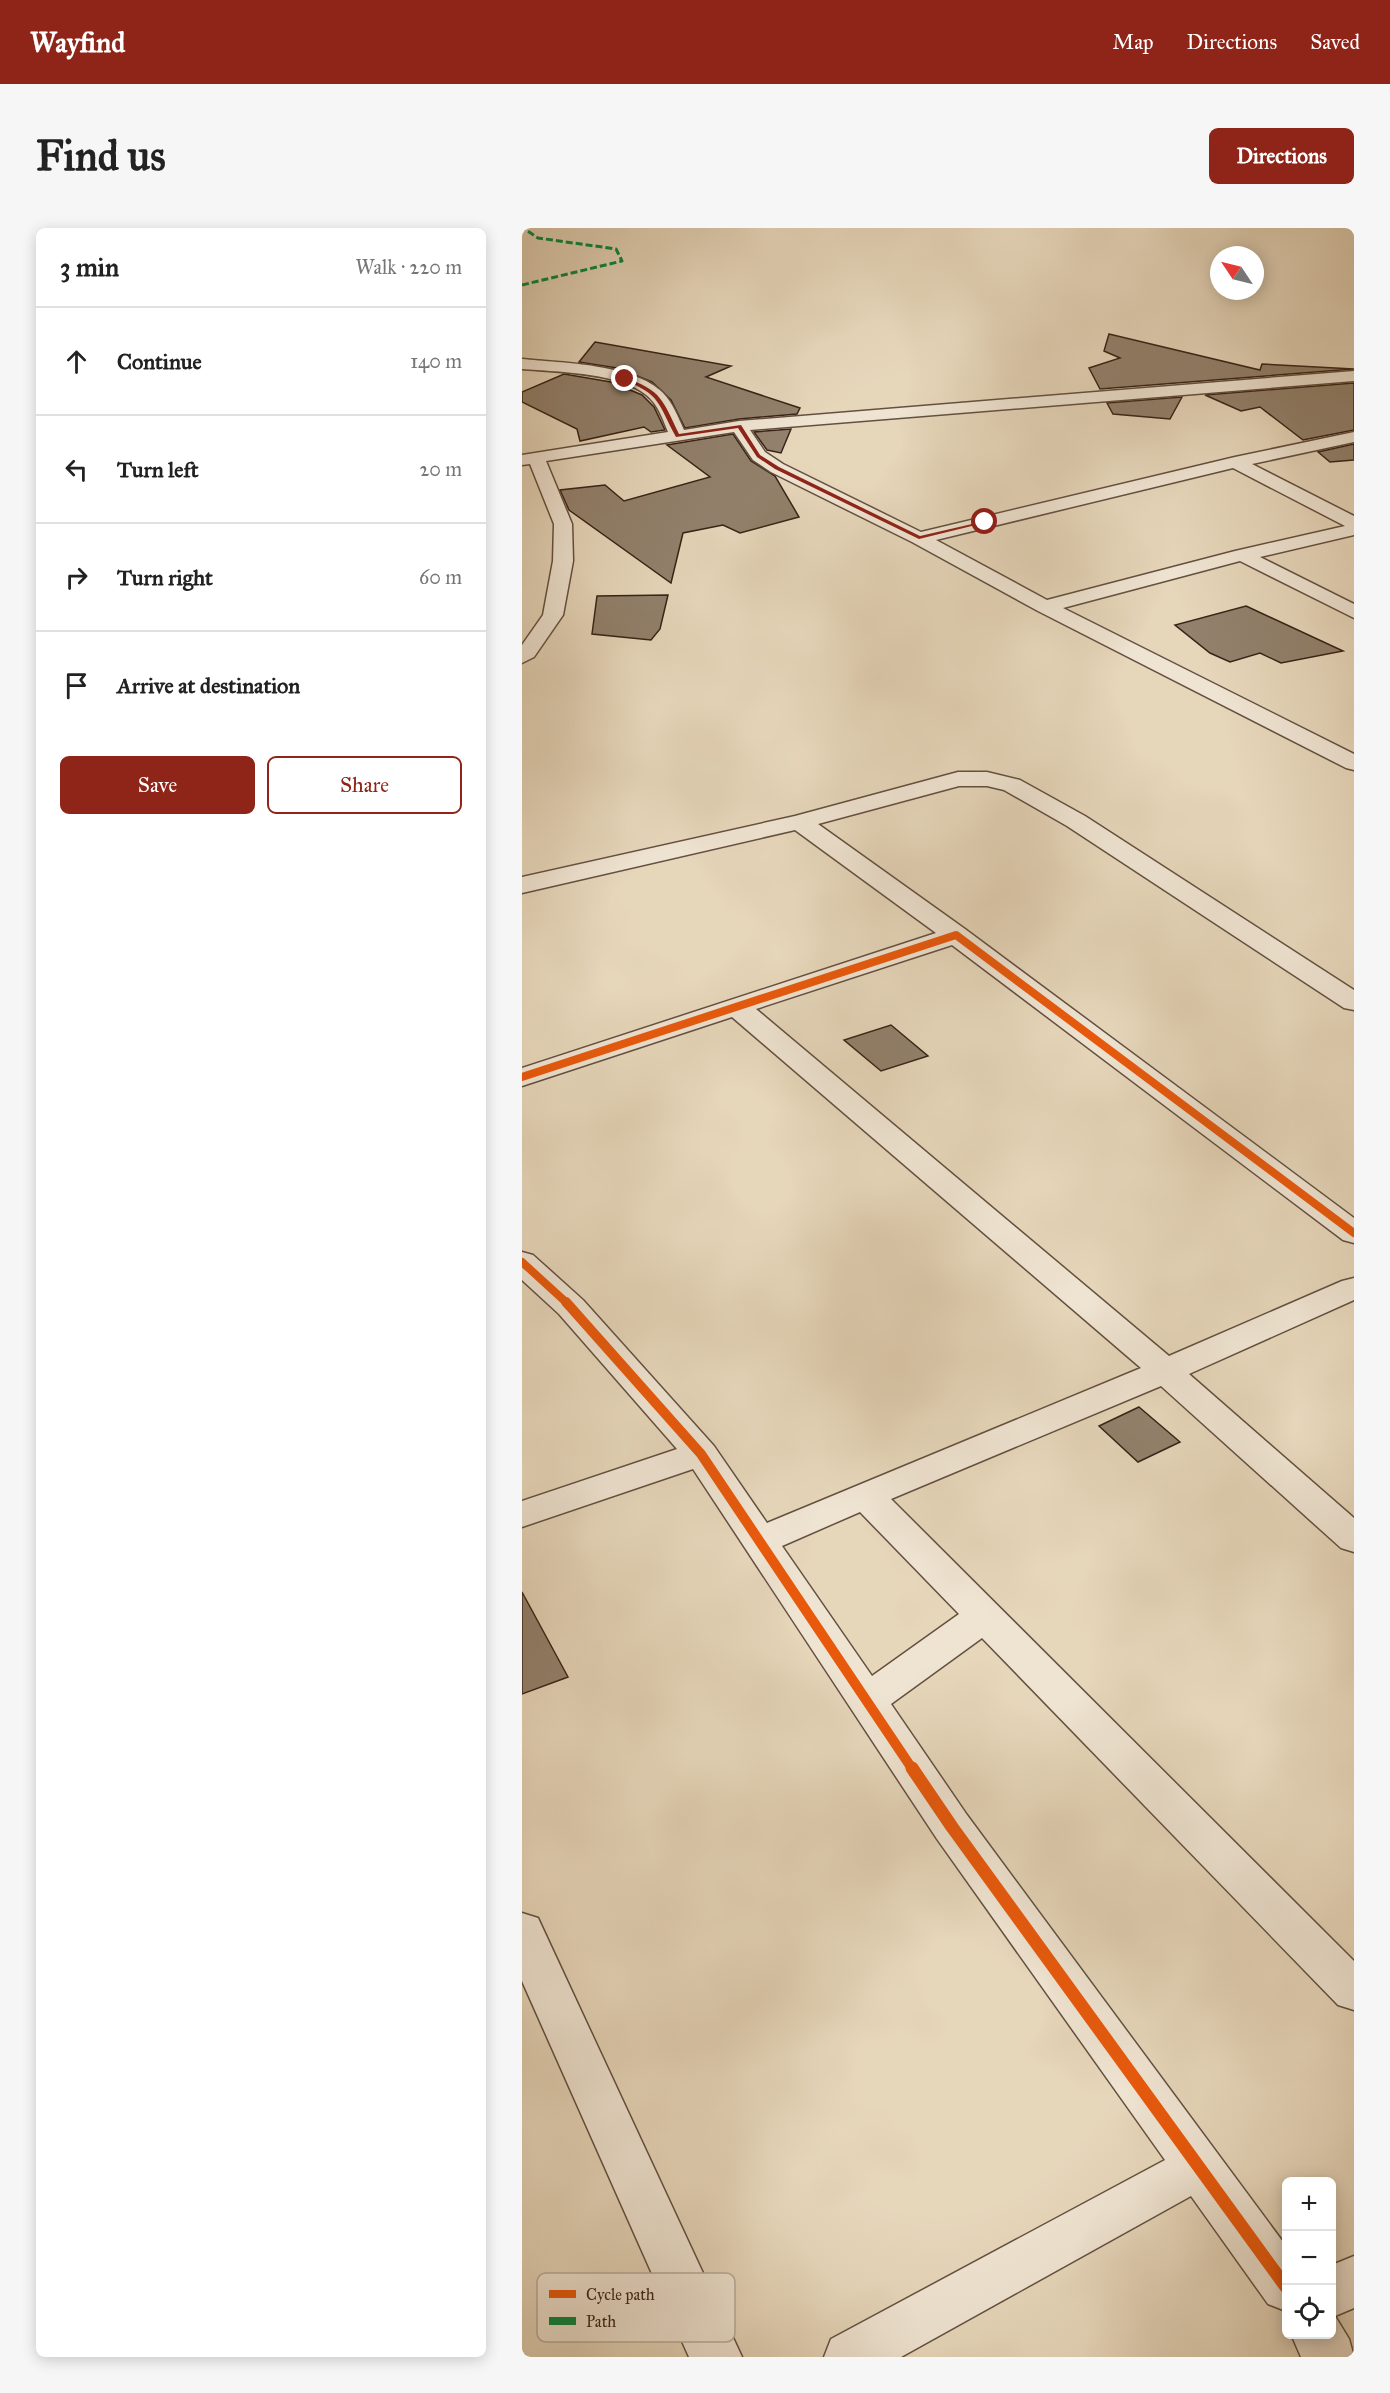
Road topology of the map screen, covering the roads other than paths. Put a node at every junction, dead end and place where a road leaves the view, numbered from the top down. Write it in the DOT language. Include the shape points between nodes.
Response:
graph roads {
  1 [pos="522,364"];
  2 [pos="1354,376"];
  3 [pos="739,426"];
  4 [pos="678,435"];
  5 [pos="1354,437"];
  6 [pos="529,459"];
  7 [pos="1235,462"];
  8 [pos="1354,523"];
  9 [pos="1354,530"];
  10 [pos="919,538"];
  11 [pos="1242,555"];
  12 [pos="1045,607"];
  13 [pos="1354,612"];
  14 [pos="522,657"];
  15 [pos="1354,763"];
  16 [pos="799,822"];
  17 [pos="522,885"];
  18 [pos="956,935"];
  19 [pos="1354,1002"];
  20 [pos="736,1007"];
  21 [pos="522,1077"];
  22 [pos="1354,1233"];
  23 [pos="522,1262"];
  24 [pos="1354,1288"];
  25 [pos="1165,1371"];
  26 [pos="701,1454"];
  27 [pos="866,1496"];
  28 [pos="522,1514"];
  29 [pos="1354,1539"];
  30 [pos="758,1541"];
  31 [pos="983,1617"];
  32 [pos="867,1701"];
  33 [pos="522,1931"];
  34 [pos="1354,1991"];
  35 [pos="1198,2167"];
  36 [pos="678,2273"];
  37 [pos="1354,2280"];
  38 [pos="1286,2285"];
  39 [pos="1336,2291"];
  40 [pos="1320,2339"];
  41 [pos="709,2342"];
  42 [pos="716,2357"];
  43 [pos="850,2357"];
  44 [pos="1330,2357"];
  1 -- 4 [label="street" via="602,373 646,387 658,397"];
  2 -- 3 [label="street"];
  3 -- 4 [label="street"];
  3 -- 10 [label="street" via="759,456 777,468"];
  4 -- 6 [label="street"];
  5 -- 7 [label="street"];
  6 -- 14 [label="street" via="563,524 563,561 553,615"];
  7 -- 8 [label="street"];
  7 -- 10 [label="street"];
  9 -- 11 [label="street"];
  10 -- 12 [label="street"];
  11 -- 12 [label="street"];
  11 -- 13 [label="street"];
  12 -- 15 [label="street"];
  16 -- 17 [label="street"];
  16 -- 18 [label="street"];
  16 -- 19 [label="street" via="958,779 987,779 1012,785 1076,821"];
  18 -- 20 [label="street"];
  18 -- 22 [label="street"];
  20 -- 21 [label="street"];
  20 -- 25 [label="street"];
  23 -- 26 [label="street" via="572,1307"];
  24 -- 25 [label="street"];
  25 -- 27 [label="street"];
  25 -- 29 [label="street"];
  26 -- 28 [label="street"];
  26 -- 30 [label="street"];
  27 -- 30 [label="street"];
  27 -- 31 [label="street"];
  30 -- 32 [label="street"];
  31 -- 32 [label="street"];
  31 -- 34 [label="street"];
  32 -- 35 [label="street" via="952,1827"];
  33 -- 36 [label="street"];
  35 -- 38 [label="street"];
  35 -- 43 [label="street"];
  37 -- 39 [label="street"];
  40 -- 44 [label="street"];
  41 -- 42 [label="street"];
}
